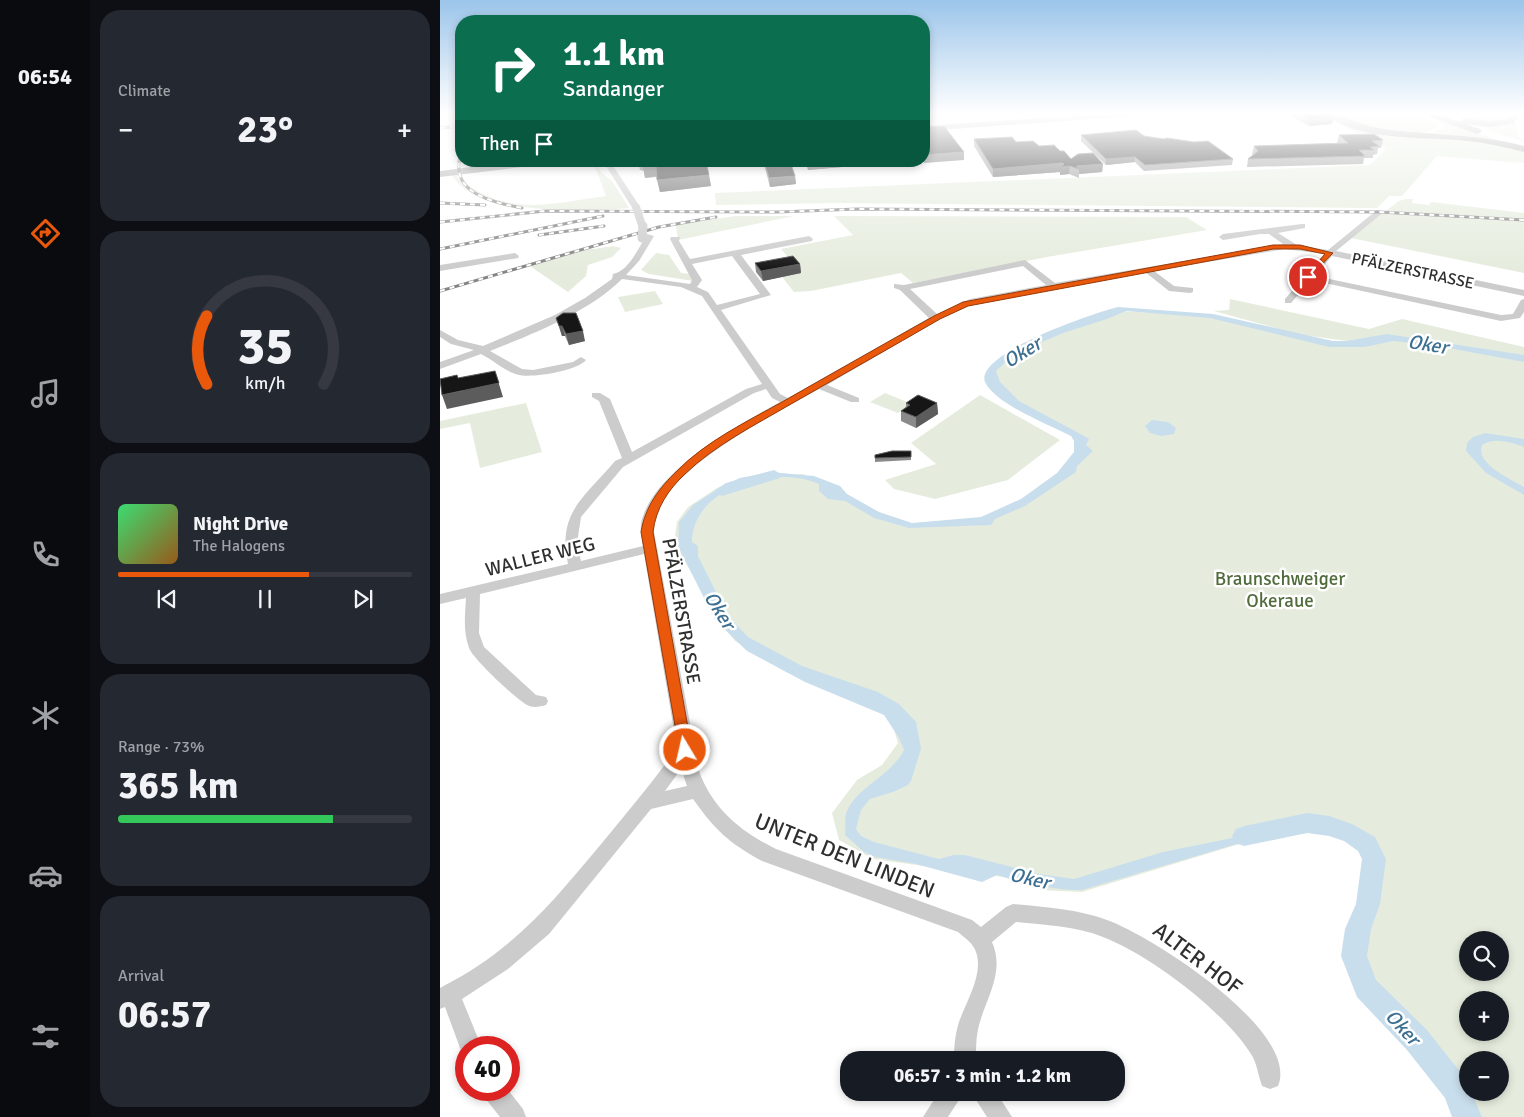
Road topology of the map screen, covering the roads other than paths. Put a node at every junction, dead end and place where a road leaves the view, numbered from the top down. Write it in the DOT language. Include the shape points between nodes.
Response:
graph roads {
  1 [pos="484,167"];
  2 [pos="493,167"];
  3 [pos="611,167"];
  4 [pos="618,167"];
  5 [pos="440,173"];
  6 [pos="645,212"];
  7 [pos="1380,212"];
  8 [pos="1302,226"];
  9 [pos="1271,232"];
  10 [pos="646,237"];
  11 [pos="1223,237"];
  12 [pos="677,238"];
  13 [pos="809,239"];
  14 [pos="1293,246"];
  15 [pos="736,253"];
  16 [pos="1330,253"];
  17 [pos="515,256"];
  18 [pos="687,262"];
  19 [pos="440,268"];
  20 [pos="1146,270"];
  21 [pos="617,276"];
  22 [pos="1308,277"];
  23 [pos="1054,286"];
  24 [pos="692,287"];
  25 [pos="1190,290"];
  26 [pos="1524,293"];
  27 [pos="1288,300"];
  28 [pos="1524,302"];
  29 [pos="716,308"];
  30 [pos="937,317"];
  31 [pos="440,327"];
  32 [pos="440,333"];
  33 [pos="455,342"];
  34 [pos="477,346"];
  35 [pos="450,356"];
  36 [pos="581,360"];
  37 [pos="440,363"];
  38 [pos="769,385"];
  39 [pos="818,385"];
  40 [pos="596,395"];
  41 [pos="855,400"];
  42 [pos="788,402"];
  43 [pos="628,458"];
  44 [pos="649,549"];
  45 [pos="576,566"];
  46 [pos="472,592"];
  47 [pos="440,599"];
  48 [pos="540,701"];
  49 [pos="685,750"];
  50 [pos="697,791"];
  51 [pos="645,803"];
  52 [pos="981,938"];
  53 [pos="989,960"];
  54 [pos="445,996"];
  55 [pos="464,1036"];
  56 [pos="963,1051"];
  57 [pos="1270,1078"];
  58 [pos="502,1101"];
  59 [pos="946,1101"];
  60 [pos="989,1101"];
  61 [pos="515,1117"];
  62 [pos="934,1117"];
  63 [pos="1001,1117"];
  1 -- 5 [label="main road"];
  2 -- 5 [label="main road"];
  3 -- 6 [label="street"];
  4 -- 6 [label="street"];
  6 -- 10 [label="street"];
  6 -- 10 [label="street, bridge"];
  7 -- 16 [label="street"];
  8 -- 9 [label="street"];
  9 -- 11 [label="street"];
  9 -- 14 [label="street"];
  10 -- 21 [label="street"];
  12 -- 18 [label="street" via="674,239"];
  13 -- 15 [label="street"];
  14 -- 16 [label="street, PFÄLZERSTRASSE"];
  14 -- 20 [label="street, PFÄLZERSTRASSE" via="1258,249"];
  15 -- 18 [label="street"];
  15 -- 29 [label="street" via="766,295"];
  16 -- 22 [label="street"];
  16 -- 26 [label="street, PFÄLZERSTRASSE"];
  17 -- 19 [label="street" via="468,267"];
  18 -- 24 [label="street" via="697,280"];
  20 -- 23 [label="street, PFÄLZERSTRASSE"];
  20 -- 25 [label="street" via="1172,290"];
  21 -- 24 [label="street"];
  21 -- 34 [label="street" via="571,304"];
  21 -- 34 [label="street" via="577,307"];
  22 -- 27 [label="street"];
  22 -- 28 [label="street" via="1496,318 1517,316"];
  23 -- 30 [label="street, PFÄLZERSTRASSE" via="973,301"];
  23 -- 30 [label="street" via="1025,263 899,287"];
  24 -- 29 [label="street" via="705,294"];
  29 -- 38 [label="street"];
  30 -- 39 [label="street, PFÄLZERSTRASSE"];
  31 -- 34 [label="street"];
  32 -- 33 [label="street"];
  33 -- 34 [label="street"];
  33 -- 35 [label="street" via="458,347"];
  34 -- 35 [label="street"];
  34 -- 36 [label="street" via="523,373 576,364"];
  34 -- 37 [label="street"];
  35 -- 37 [label="street"];
  38 -- 42 [label="street" via="776,396"];
  38 -- 43 [label="street" via="750,391"];
  39 -- 41 [label="street"];
  39 -- 42 [label="street, PFÄLZERSTRASSE"];
  40 -- 43 [label="street" via="604,399"];
  42 -- 44 [label="street, PFÄLZERSTRASSE" via="711,448 671,482 649,516"];
  43 -- 45 [label="street" via="619,464 575,516 570,543"];
  44 -- 45 [label="street, WALLER WEG"];
  44 -- 49 [label="street, PFÄLZERSTRASSE"];
  45 -- 46 [label="street, WALLER WEG"];
  46 -- 47 [label="street, WALLER WEG"];
  46 -- 48 [label="street" via="472,633 477,649 532,701"];
  49 -- 50 [label="street, UNTER DEN LINDEN"];
  49 -- 51 [label="street"];
  50 -- 51 [label="street"];
  50 -- 52 [label="street, UNTER DEN LINDEN" via="720,822 748,844 789,863 964,926"];
  51 -- 54 [label="street" via="535,934 490,970"];
  52 -- 53 [label="street"];
  52 -- 57 [label="street, ALTER HOF" via="1013,914 1077,920 1123,935 1152,951 1227,1011 1258,1044 1267,1060"];
  53 -- 56 [label="street" via="966,1030"];
  54 -- 55 [label="street"];
  58 -- 61 [label="street"];
  59 -- 62 [label="street"];
  60 -- 63 [label="street"];
}
